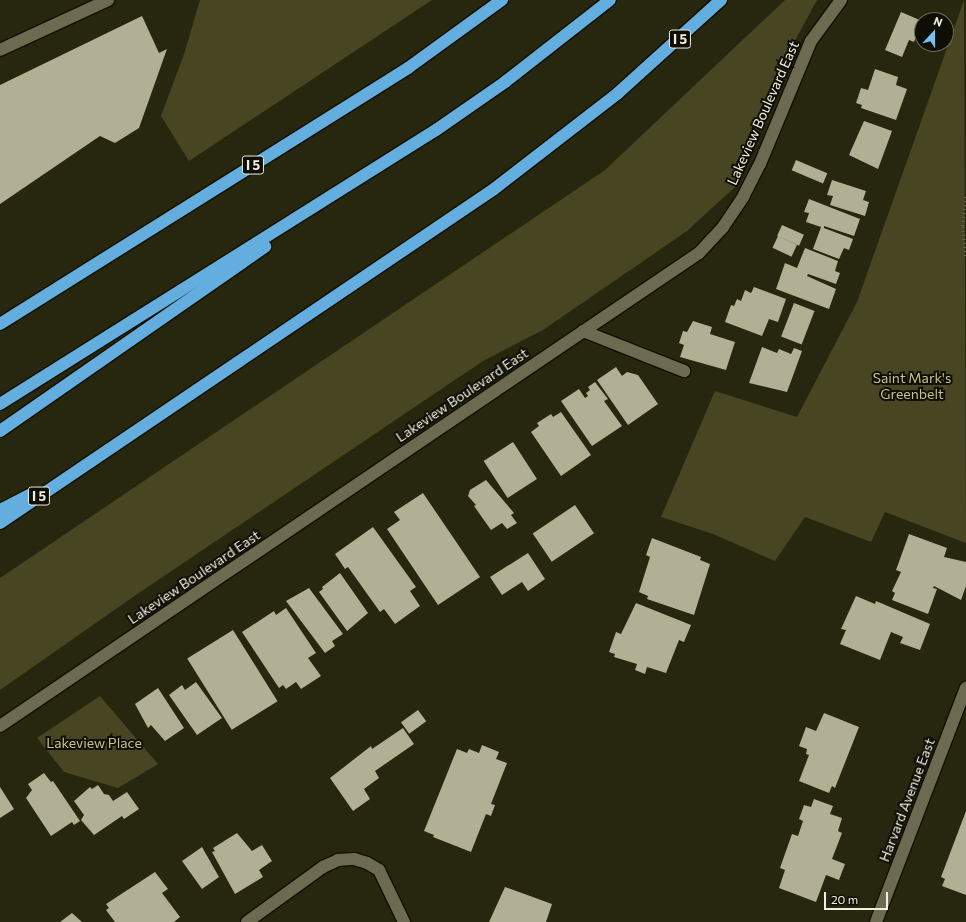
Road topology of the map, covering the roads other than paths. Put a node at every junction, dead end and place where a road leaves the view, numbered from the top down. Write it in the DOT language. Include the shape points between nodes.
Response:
graph roads {
  1 [pos="108,0"];
  2 [pos="502,0"];
  3 [pos="721,0"];
  4 [pos="841,0"];
  5 [pos="607,2"];
  6 [pos="0,50"];
  7 [pos="400,153"];
  8 [pos="0,324"];
  9 [pos="583,331"];
  10 [pos="684,371"];
  11 [pos="43,378"];
  12 [pos="0,395"];
  13 [pos="0,404"];
  14 [pos="0,431"];
  15 [pos="78,469"];
  16 [pos="0,510"];
  17 [pos="0,524"];
  18 [pos="966,688"];
  19 [pos="0,726"];
  20 [pos="247,922"];
  21 [pos="404,922"];
  22 [pos="876,922"];
  1 -- 6 [label="street"];
  2 -- 8 [label="highway, I 5" via="408,68"];
  3 -- 15 [label="highway, I 5" via="637,77 494,189"];
  4 -- 9 [label="street, Lakeview Boulevard East" via="811,41 760,164 743,197 723,227 699,253"];
  5 -- 7 [label="highway" via="505,82"];
  7 -- 11 [label="highway"];
  7 -- 14 [label="highway"];
  9 -- 10 [label="street"];
  9 -- 19 [label="street, Lakeview Boulevard East"];
  11 -- 12 [label="highway"];
  11 -- 13 [label="highway"];
  15 -- 16 [label="highway"];
  15 -- 17 [label="highway, I 5"];
  18 -- 22 [label="street, Harvard Avenue East"];
  20 -- 21 [label="street" via="323,867 338,860 354,859 367,862 379,870"];
}
